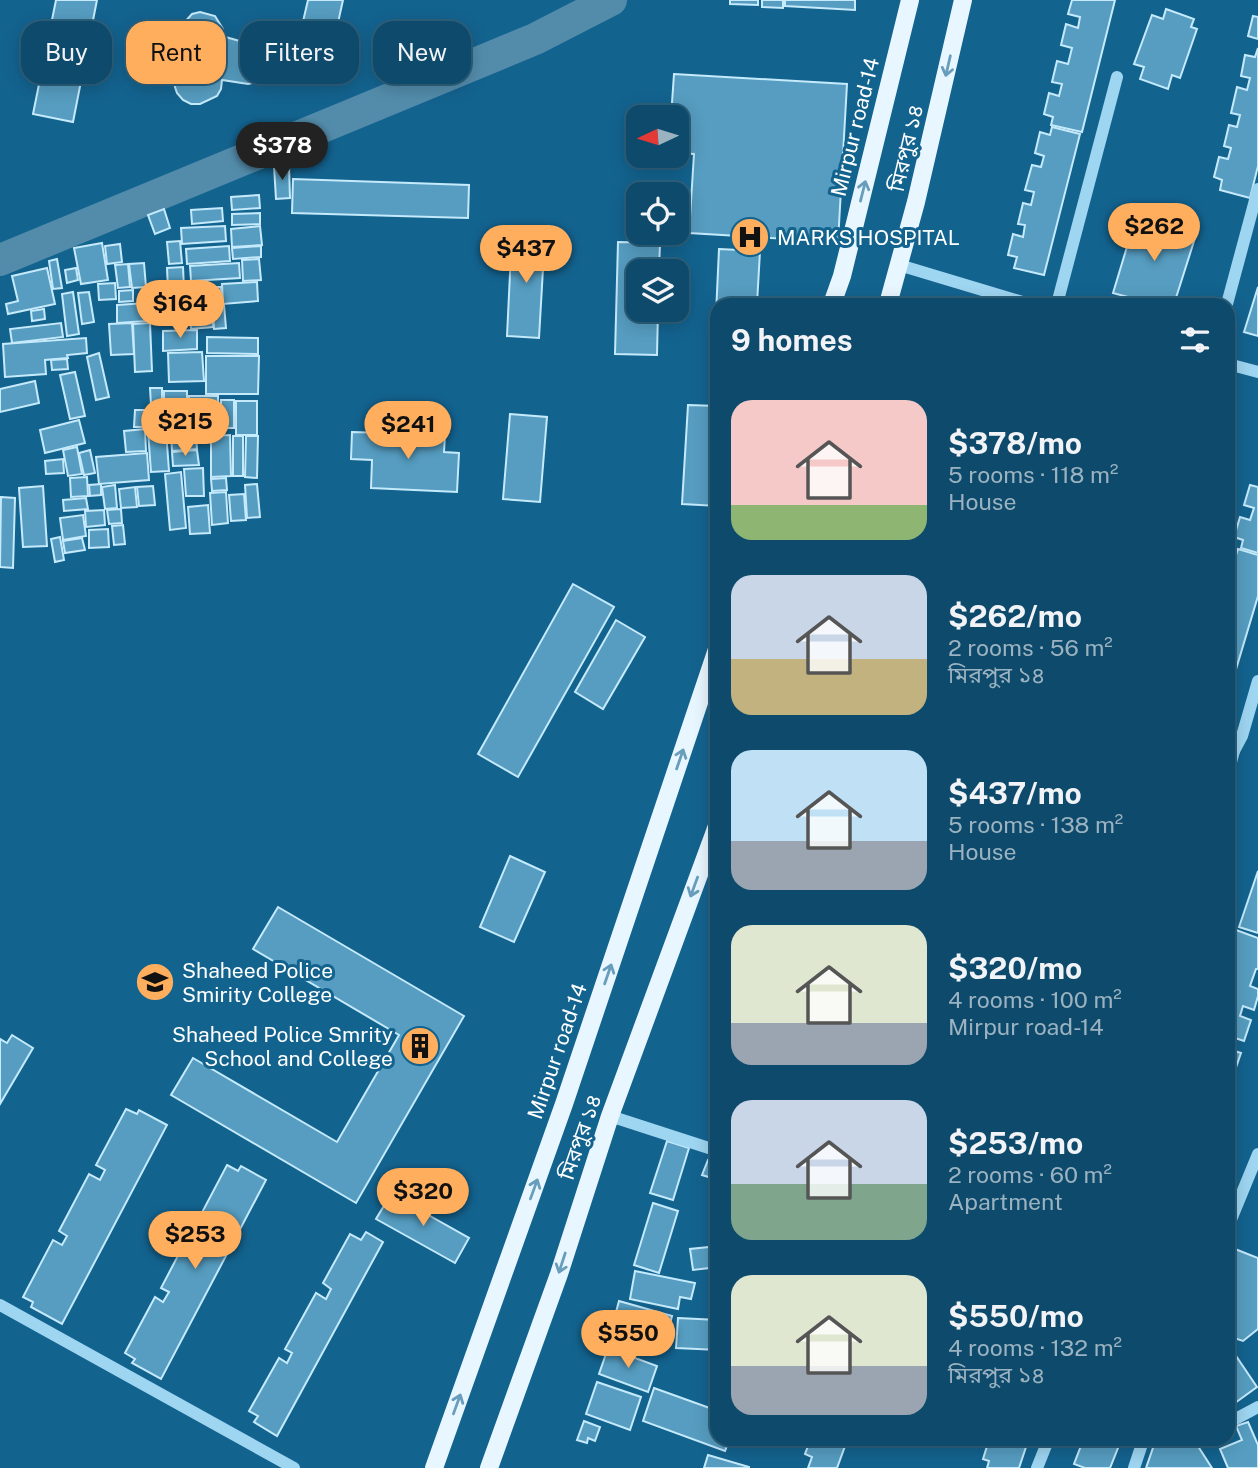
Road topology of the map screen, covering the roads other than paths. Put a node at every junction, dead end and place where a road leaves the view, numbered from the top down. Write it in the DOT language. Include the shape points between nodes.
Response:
graph roads {
  1 [pos="911,0"];
  2 [pos="964,0"];
  3 [pos="1117,77"];
  4 [pos="1258,189"];
  5 [pos="899,265"];
  6 [pos="834,298"];
  7 [pos="890,298"];
  8 [pos="1009,298"];
  9 [pos="1059,298"];
  10 [pos="1229,298"];
  11 [pos="1235,366"];
  12 [pos="1258,373"];
  13 [pos="710,670"];
  14 [pos="1258,681"];
  15 [pos="1235,746"];
  16 [pos="710,845"];
  17 [pos="610,1116"];
  18 [pos="710,1148"];
  19 [pos="1258,1154"];
  20 [pos="1235,1210"];
  21 [pos="0,1305"];
  22 [pos="1258,1407"];
  23 [pos="1235,1419"];
  24 [pos="1046,1446"];
  25 [pos="1141,1446"];
  26 [pos="294,1468"];
  27 [pos="435,1468"];
  28 [pos="489,1468"];
  29 [pos="1037,1468"];
  30 [pos="1134,1468"];
  6 -- 1 [label="main road, Mirpur road-14, one-way"];
  2 -- 5 [label="main road, মিরপুর ১৪, one-way"];
  3 -- 9 [label="street"];
  4 -- 10 [label="street"];
  5 -- 7 [label="main road, মিরপুর ১৪"];
  5 -- 8 [label="street"];
  11 -- 12 [label="street"];
  27 -- 13 [label="main road, Mirpur road-14, one-way"];
  14 -- 15 [label="street"];
  16 -- 17 [label="main road, মিরপুর ১৪, one-way"];
  17 -- 18 [label="street"];
  17 -- 28 [label="main road, মিরপুর ১৪, one-way"];
  19 -- 20 [label="street"];
  21 -- 26 [label="street"];
  22 -- 23 [label="street"];
  24 -- 29 [label="street"];
  25 -- 30 [label="street"];
}
